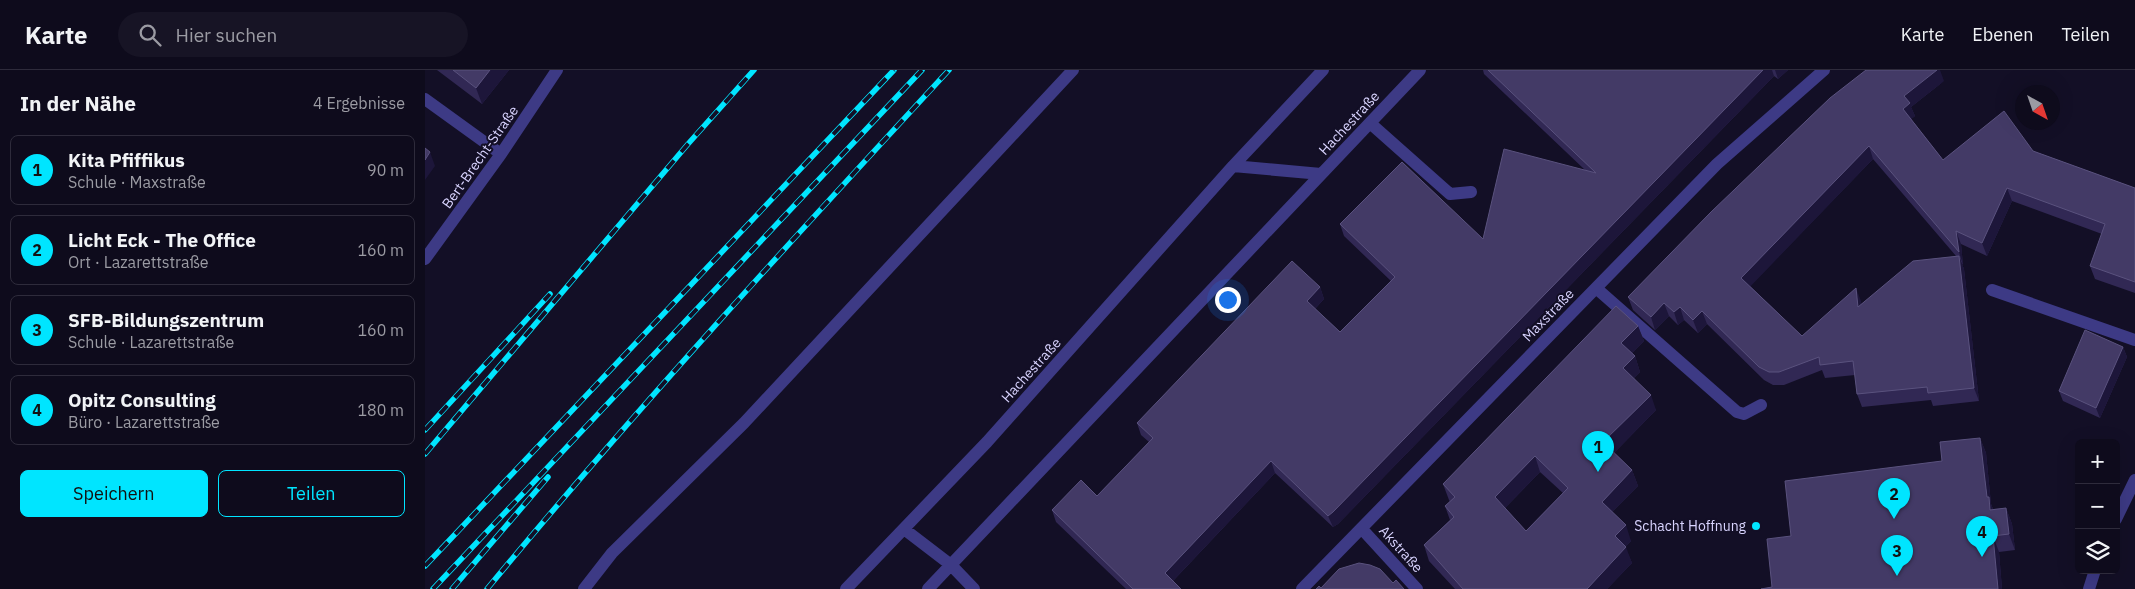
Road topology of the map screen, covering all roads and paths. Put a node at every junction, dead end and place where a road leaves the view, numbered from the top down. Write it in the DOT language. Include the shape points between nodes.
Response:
graph roads {
  1 [pos="557,70"];
  2 [pos="1073,70"];
  3 [pos="1323,70"];
  4 [pos="1420,70"];
  5 [pos="1824,70"];
  6 [pos="425,99"];
  7 [pos="1370,123"];
  8 [pos="501,154"];
  9 [pos="1233,166"];
  10 [pos="1321,174"];
  11 [pos="1471,192"];
  12 [pos="425,259"];
  13 [pos="1596,288"];
  14 [pos="1992,290"];
  15 [pos="2135,340"];
  16 [pos="1761,405"];
  17 [pos="2135,480"];
  18 [pos="2120,511"];
  19 [pos="1362,528"];
  20 [pos="904,529"];
  21 [pos="951,565"];
  22 [pos="2094,574"];
  23 [pos="584,589"];
  24 [pos="847,589"];
  25 [pos="928,589"];
  26 [pos="974,589"];
  27 [pos="1302,589"];
  28 [pos="1417,589"];
  29 [pos="2089,589"];
  1 -- 8 [label="street, Bert-Brecht-Straße"];
  2 -- 23 [label="street" via="744,423 612,553"];
  3 -- 9 [label="street, Hachestraße"];
  4 -- 7 [label="street, Hachestraße"];
  5 -- 13 [label="street, Maxstraße" via="1717,164"];
  6 -- 8 [label="street"];
  7 -- 10 [label="street, Hachestraße"];
  7 -- 11 [label="street" via="1450,194"];
  8 -- 12 [label="street, Bert-Brecht-Straße"];
  9 -- 10 [label="street, Hachestraße"];
  9 -- 20 [label="street, Hachestraße" via="987,442"];
  10 -- 21 [label="street, Hachestraße"];
  13 -- 16 [label="street" via="1737,412 1744,414"];
  13 -- 19 [label="street, Maxstraße"];
  14 -- 15 [label="street"];
  17 -- 18 [label="street"];
  19 -- 27 [label="street, Maxstraße"];
  19 -- 28 [label="street, Akstraße"];
  20 -- 21 [label="street"];
  20 -- 24 [label="street, Hachestraße"];
  21 -- 25 [label="street, Hachestraße"];
  21 -- 26 [label="street"];
  22 -- 29 [label="street"];
}
